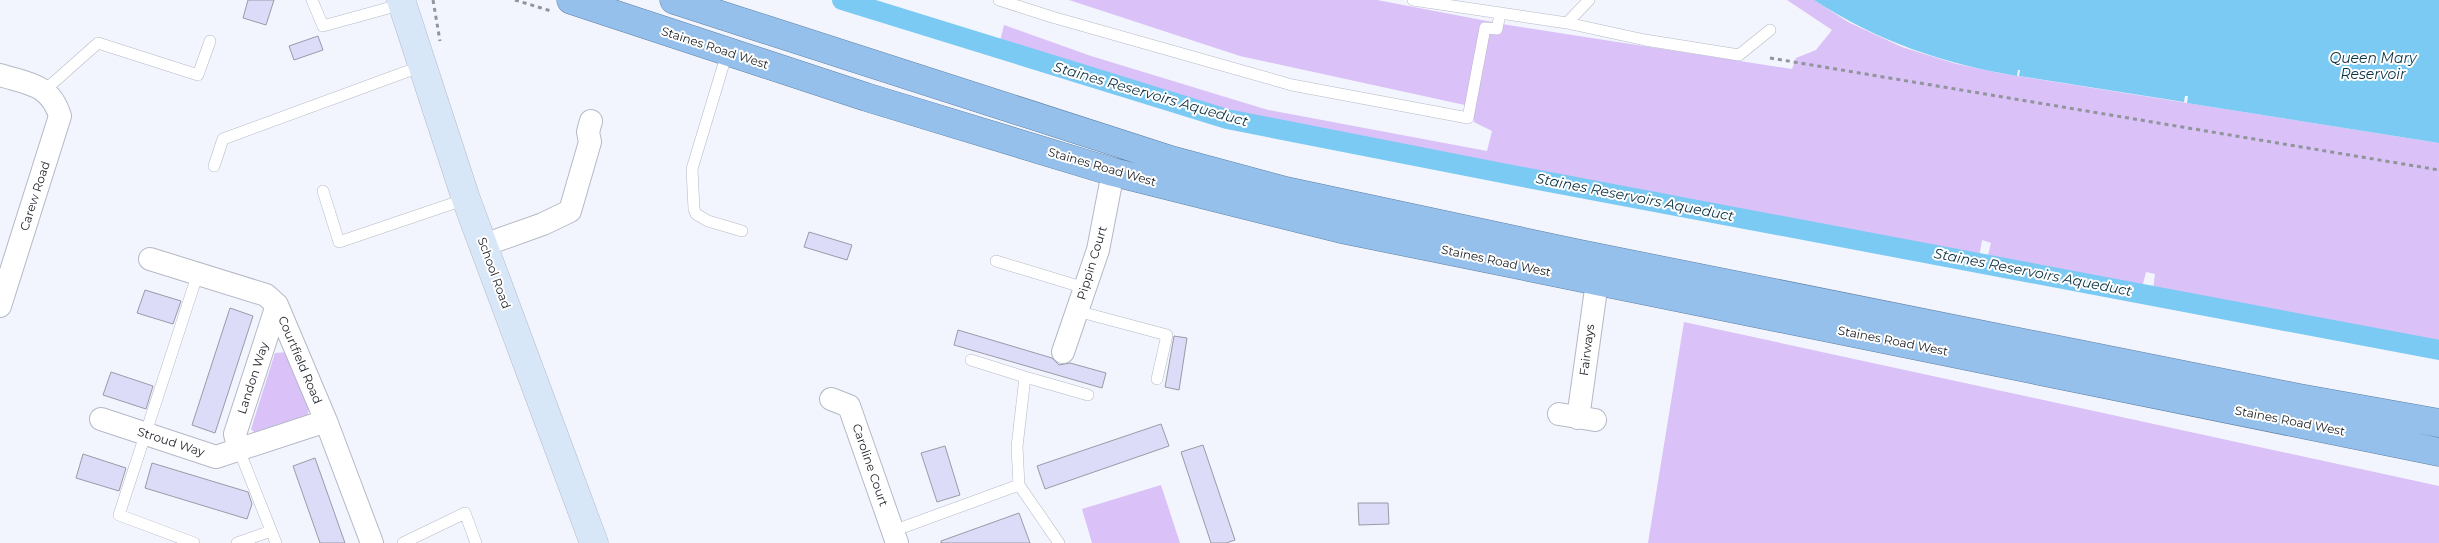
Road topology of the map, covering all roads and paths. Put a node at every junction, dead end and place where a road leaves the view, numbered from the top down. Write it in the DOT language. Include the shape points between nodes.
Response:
graph roads {
  1 [pos="312,0"];
  2 [pos="571,0"];
  3 [pos="674,0"];
  4 [pos="999,0"];
  5 [pos="1413,0"];
  6 [pos="1589,0"];
  7 [pos="407,6"];
  8 [pos="1500,14"];
  9 [pos="1567,23"];
  10 [pos="1770,30"];
  11 [pos="210,41"];
  12 [pos="727,53"];
  13 [pos="1770,58"];
  14 [pos="424,66"];
  15 [pos="0,75"];
  16 [pos="44,90"];
  17 [pos="591,121"];
  18 [pos="214,166"];
  19 [pos="2439,170"];
  20 [pos="1113,172"];
  21 [pos="323,191"];
  22 [pos="466,199"];
  23 [pos="742,231"];
  24 [pos="484,245"];
  25 [pos="150,259"];
  26 [pos="996,261"];
  27 [pos="198,274"];
  28 [pos="1597,282"];
  29 [pos="1084,288"];
  30 [pos="277,305"];
  31 [pos="0,306"];
  32 [pos="1077,311"];
  33 [pos="1064,352"];
  34 [pos="971,360"];
  35 [pos="1025,377"];
  36 [pos="1156,379"];
  37 [pos="1088,395"];
  38 [pos="831,399"];
  39 [pos="1577,417"];
  40 [pos="101,419"];
  41 [pos="326,421"];
  42 [pos="2439,423"];
  43 [pos="146,434"];
  44 [pos="240,450"];
  45 [pos="2439,452"];
  46 [pos="1019,484"];
  47 [pos="271,531"];
  48 [pos="895,537"];
  49 [pos="194,543"];
  50 [pos="237,543"];
  51 [pos="276,543"];
  52 [pos="372,543"];
  53 [pos="403,543"];
  54 [pos="476,543"];
  55 [pos="594,543"];
  56 [pos="1059,543"];
  1 -- 7 [label="lane" via="324,26"];
  2 -- 12 [label="highway, Staines Road West"];
  3 -- 42 [label="highway, Staines Road West" via="1171,160 1286,191 1580,254"];
  4 -- 8 [label="lane" via="1292,85 1468,118 1485,28 1497,29"];
  5 -- 8 [label="lane"];
  6 -- 9 [label="lane"];
  7 -- 14 [label="main road, School Road"];
  8 -- 9 [label="lane"];
  9 -- 10 [label="lane" via="1645,40 1739,54"];
  11 -- 16 [label="lane" via="198,75 98,43"];
  12 -- 20 [label="highway, Staines Road West"];
  12 -- 23 [label="lane" via="692,169 694,208 696,214 708,221"];
  13 -- 19 [label="path"];
  14 -- 18 [label="lane" via="223,139"];
  14 -- 22 [label="main road, School Road"];
  15 -- 16 [label="street"];
  16 -- 31 [label="street, Carew Road" via="56,101 60,116"];
  17 -- 24 [label="street" via="590,142 570,211"];
  20 -- 28 [label="highway, Staines Road West" via="1341,230"];
  20 -- 29 [label="street, Pippin Court" via="1105,222"];
  21 -- 22 [label="lane" via="340,242"];
  22 -- 24 [label="main road, School Road"];
  24 -- 55 [label="main road, School Road"];
  25 -- 27 [label="street, Courtfield Road"];
  26 -- 29 [label="lane"];
  27 -- 30 [label="street, Courtfield Road" via="266,295"];
  27 -- 43 [label="lane"];
  28 -- 39 [label="street, Fairways"];
  28 -- 45 [label="highway, Staines Road West"];
  29 -- 32 [label="street, Pippin Court"];
  30 -- 41 [label="street, Courtfield Road"];
  30 -- 44 [label="street, Landon Way" via="235,434"];
  32 -- 33 [label="street, Pippin Court"];
  32 -- 36 [label="lane" via="1167,335"];
  34 -- 35 [label="lane"];
  35 -- 37 [label="lane"];
  35 -- 46 [label="lane" via="1017,446"];
  38 -- 48 [label="street, Caroline Court" via="849,406"];
  40 -- 43 [label="street, Stroud Way"];
  41 -- 44 [label="street, Stroud Way"];
  41 -- 52 [label="street, Courtfield Road"];
  43 -- 44 [label="street, Stroud Way" via="216,457"];
  43 -- 49 [label="lane" via="119,515"];
  44 -- 47 [label="lane"];
  46 -- 48 [label="lane"];
  46 -- 56 [label="lane"];
  47 -- 50 [label="lane"];
  47 -- 51 [label="lane"];
  53 -- 54 [label="lane" via="465,514"];
}
